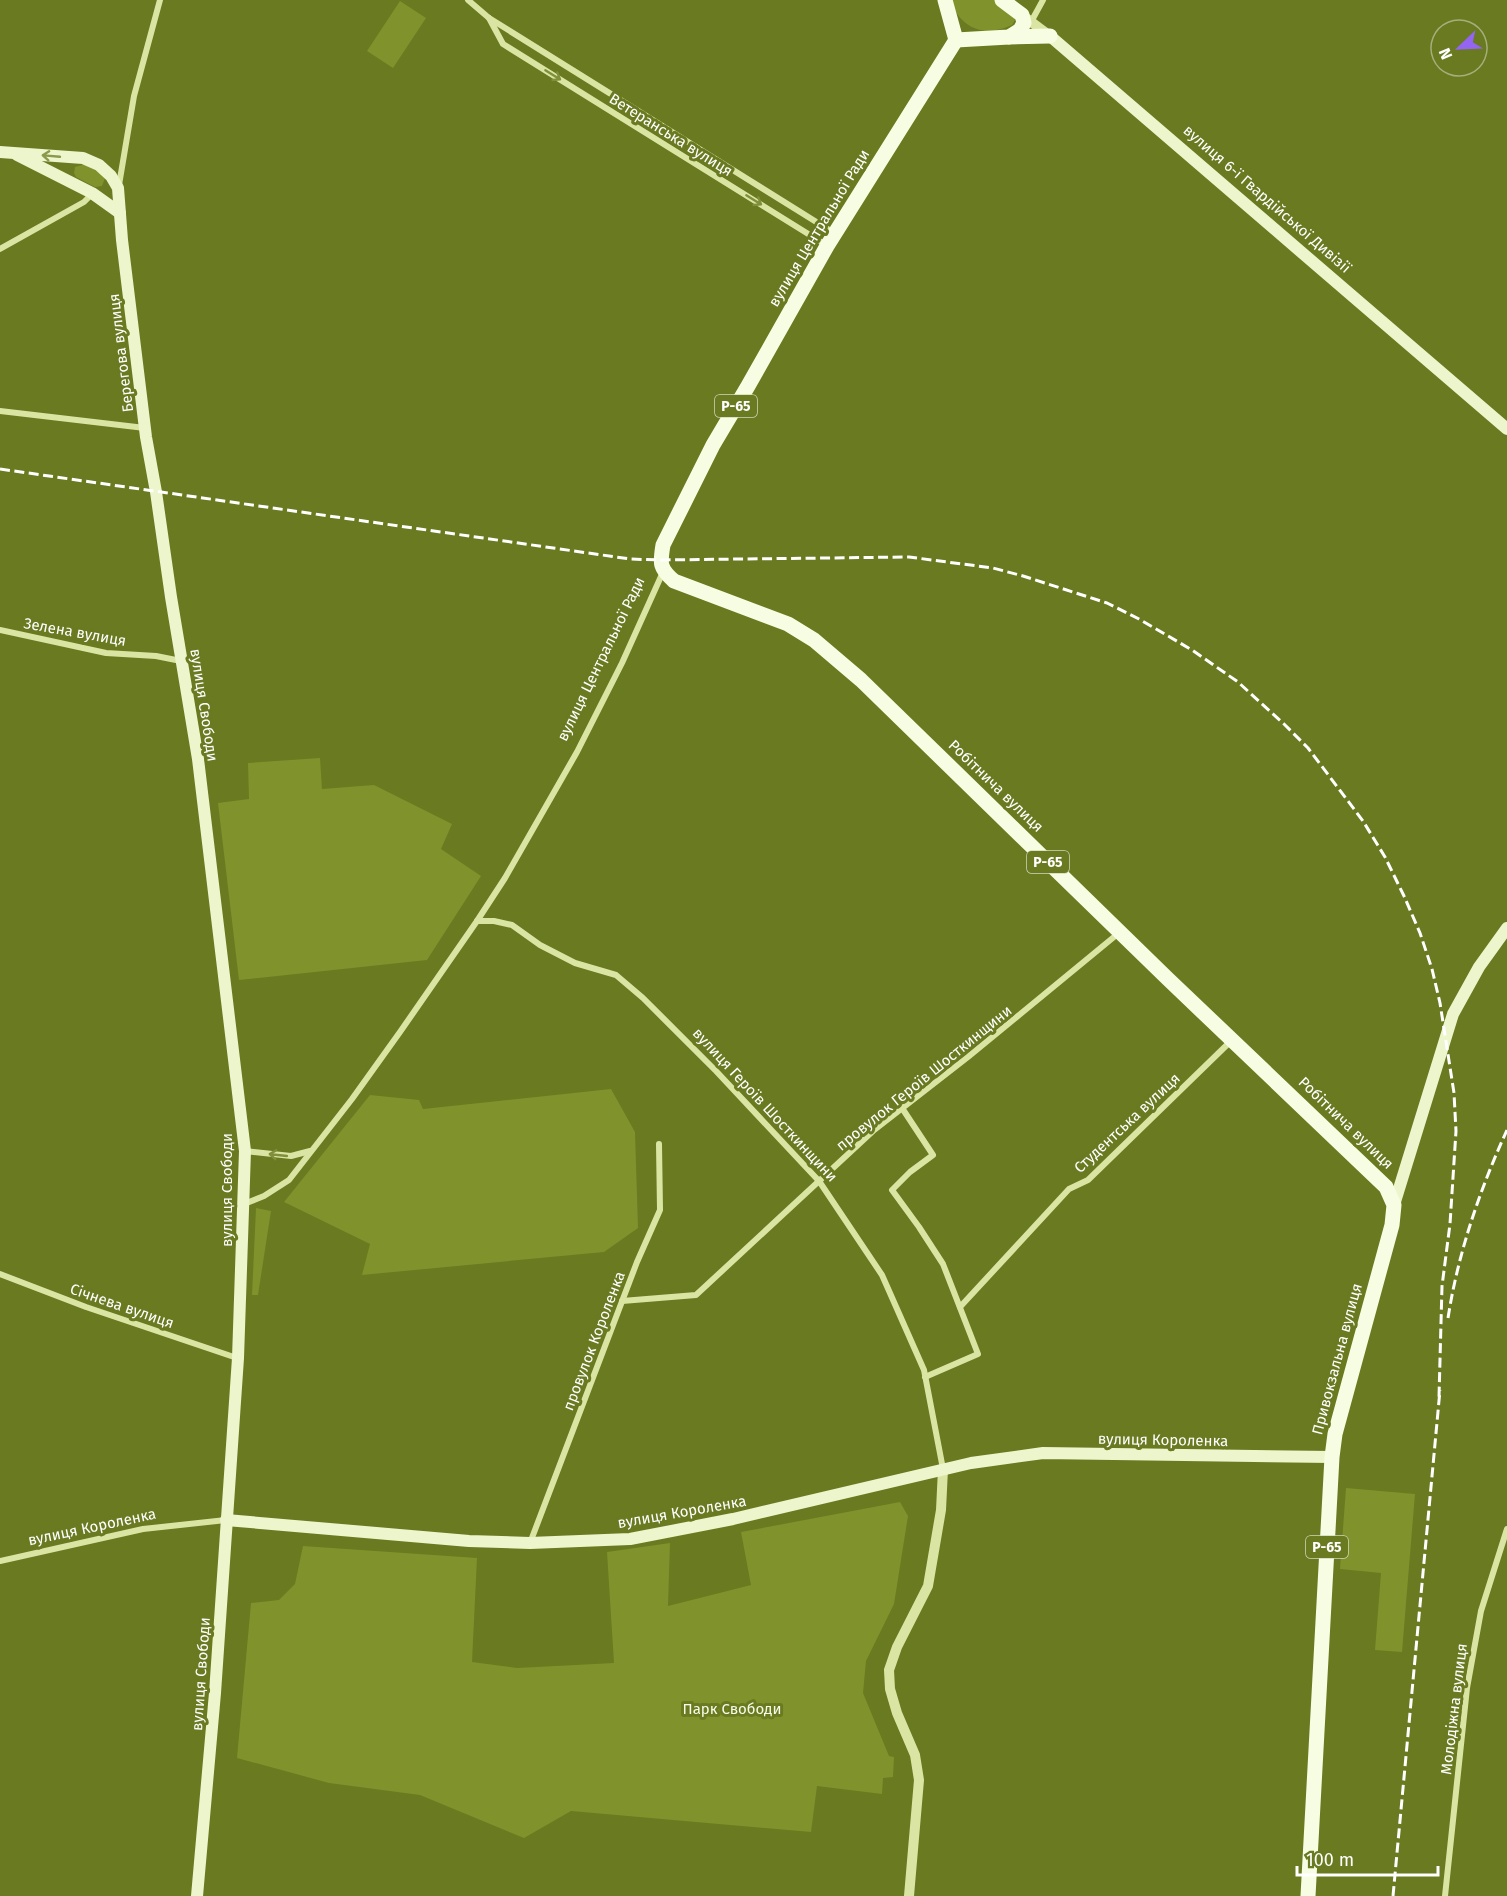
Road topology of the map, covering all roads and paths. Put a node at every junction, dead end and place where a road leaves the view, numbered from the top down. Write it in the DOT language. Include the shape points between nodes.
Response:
graph roads {
  1 [pos="160,0"];
  2 [pos="468,0"];
  3 [pos="945,0"];
  4 [pos="1002,0"];
  5 [pos="1043,0"];
  6 [pos="489,18"];
  7 [pos="1026,19"];
  8 [pos="1050,36"];
  9 [pos="1009,37"];
  10 [pos="956,40"];
  11 [pos="5,152"];
  12 [pos="83,158"];
  13 [pos="74,183"];
  14 [pos="118,188"];
  15 [pos="92,193"];
  16 [pos="120,213"];
  17 [pos="831,239"];
  18 [pos="0,249"];
  19 [pos="0,411"];
  20 [pos="145,428"];
  21 [pos="1507,429"];
  22 [pos="155,488"];
  23 [pos="664,572"];
  24 [pos="0,630"];
  25 [pos="181,661"];
  26 [pos="477,921"];
  27 [pos="1507,928"];
  28 [pos="1120,932"];
  29 [pos="1232,1040"];
  30 [pos="902,1108"];
  31 [pos="659,1144"];
  32 [pos="245,1151"];
  33 [pos="310,1151"];
  34 [pos="819,1181"];
  35 [pos="244,1204"];
  36 [pos="1394,1205"];
  37 [pos="0,1274"];
  38 [pos="622,1301"];
  39 [pos="962,1304"];
  40 [pos="238,1358"];
  41 [pos="925,1377"];
  42 [pos="1332,1457"];
  43 [pos="943,1469"];
  44 [pos="226,1521"];
  45 [pos="1507,1529"];
  46 [pos="530,1543"];
  47 [pos="0,1561"];
  48 [pos="197,1896"];
  49 [pos="909,1896"];
  50 [pos="1308,1896"];
  51 [pos="1445,1896"];
  1 -- 14 [label="street, Берегова вулиця" via="134,96"];
  2 -- 6 [label="street"];
  3 -- 10 [label="main road"];
  4 -- 7 [label="main road, вулиця 6-ї Гвардійської Дивізії"];
  5 -- 7 [label="street"];
  6 -- 17 [label="street, Ветеранська вулиця"];
  6 -- 17 [label="street, Ветеранська вулиця, one-way" via="503,44"];
  7 -- 8 [label="street, вулиця 6-ї Гвардійської Дивізії"];
  7 -- 9 [label="main road" via="1020,30"];
  8 -- 9 [label="main road"];
  8 -- 21 [label="main road, вулиця 6-ї Гвардійської Дивізії"];
  9 -- 10 [label="main road"];
  10 -- 17 [label="main road, вулиця Центральної Ради / Р-65"];
  12 -- 11 [label="main road, one-way"];
  11 -- 13 [label="main road"];
  12 -- 13 [label="main road" via="70,173"];
  12 -- 14 [label="main road" via="99,165"];
  13 -- 15 [label="main road"];
  14 -- 15 [label="main road" via="104,195"];
  14 -- 16 [label="main road, Берегова вулиця"];
  15 -- 16 [label="main road"];
  15 -- 18 [label="street" via="84,202"];
  16 -- 20 [label="main road, Берегова вулиця"];
  17 -- 23 [label="main road, вулиця Центральної Ради / Р-65" via="713,445 663,545 660,560"];
  19 -- 20 [label="street"];
  20 -- 22 [label="main road, Берегова вулиця"];
  22 -- 25 [label="main road, вулиця Свободи"];
  23 -- 26 [label="street, вулиця Центральної Ради" via="577,752"];
  23 -- 28 [label="main road, Робітнича вулиця / Р-65" via="674,581 788,624 814,640 861,680"];
  24 -- 25 [label="street, Зелена вулиця" via="106,653"];
  25 -- 32 [label="main road, вулиця Свободи" via="198,759"];
  26 -- 33 [label="street, вулиця Центральної Ради" via="393,1042"];
  26 -- 34 [label="street, вулиця Героїв Шосткинщини" via="512,925 574,963 616,975 716,1071"];
  27 -- 36 [label="main road, Привокзальна вулиця" via="1453,1014"];
  28 -- 29 [label="main road, Робітнича вулиця / Р-65"];
  28 -- 30 [label="street, провулок Героїв Шосткинщини"];
  29 -- 36 [label="main road, Робітнича вулиця / Р-65" via="1386,1187"];
  29 -- 39 [label="street, Студентська вулиця" via="1088,1180 1069,1189"];
  30 -- 34 [label="street, провулок Героїв Шосткинщини"];
  30 -- 39 [label="street" via="933,1155 892,1190 943,1264"];
  31 -- 38 [label="street, провулок Короленка" via="660,1210"];
  33 -- 32 [label="street, one-way" via="291,1156"];
  32 -- 35 [label="main road, вулиця Свободи"];
  33 -- 35 [label="street, вулиця Центральної Ради" via="289,1180"];
  34 -- 38 [label="street, провулок Героїв Шосткинщини" via="696,1294"];
  34 -- 41 [label="street, вулиця Героїв Шосткинщини" via="882,1275"];
  35 -- 40 [label="main road, вулиця Свободи"];
  36 -- 42 [label="main road, Привокзальна вулиця / Р-65"];
  37 -- 40 [label="street, Січнева вулиця"];
  38 -- 46 [label="street, провулок Короленка"];
  39 -- 41 [label="street" via="978,1354"];
  40 -- 44 [label="main road, вулиця Свободи"];
  41 -- 43 [label="street, вулиця Героїв Шосткинщини"];
  42 -- 43 [label="main road, вулиця Короленка" via="1043,1453"];
  42 -- 50 [label="main road, Привокзальна вулиця / Р-65"];
  43 -- 46 [label="main road, вулиця Короленка" via="630,1539"];
  43 -- 49 [label="street, вулиця Героїв Шосткинщини" via="941,1510 928,1586 889,1670 890,1689 915,1755 920,1780"];
  44 -- 46 [label="main road, вулиця Короленка"];
  44 -- 47 [label="street, вулиця Короленка" via="143,1529"];
  44 -- 48 [label="main road, вулиця Свободи"];
  45 -- 51 [label="street, Молодіжна вулиця" via="1480,1611 1467,1688"];
}
